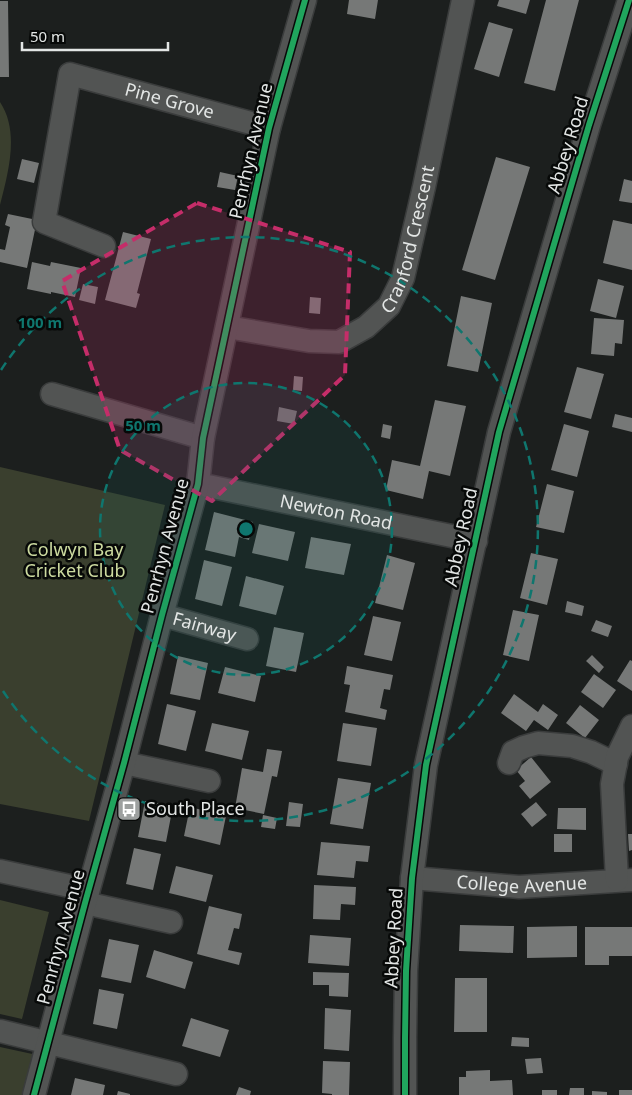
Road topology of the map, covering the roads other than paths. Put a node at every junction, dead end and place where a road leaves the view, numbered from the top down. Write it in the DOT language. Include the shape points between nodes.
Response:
graph roads {
  1 [pos="304,0"];
  2 [pos="462,0"];
  3 [pos="630,0"];
  4 [pos="269,128"];
  5 [pos="104,246"];
  6 [pos="227,326"];
  7 [pos="52,394"];
  8 [pos="203,438"];
  9 [pos="198,484"];
  10 [pos="476,541"];
  11 [pos="162,615"];
  12 [pos="247,639"];
  13 [pos="632,726"];
  14 [pos="124,763"];
  15 [pos="509,763"];
  16 [pos="616,764"];
  17 [pos="209,781"];
  18 [pos="0,871"];
  19 [pos="412,878"];
  20 [pos="625,880"];
  21 [pos="86,897"];
  22 [pos="171,922"];
  23 [pos="0,1031"];
  24 [pos="49,1042"];
  25 [pos="176,1074"];
  26 [pos="34,1095"];
  27 [pos="405,1095"];
  1 -- 4 [label="street, Penrhyn Avenue"];
  2 -- 6 [label="street, Cranford Crescent" via="403,278 389,306 366,327 339,342 309,341"];
  3 -- 10 [label="street, Abbey Road" via="589,125 499,432"];
  4 -- 5 [label="street, Pine Grove" via="70,74 44,222"];
  4 -- 6 [label="street, Penrhyn Avenue"];
  6 -- 8 [label="street, Penrhyn Avenue"];
  7 -- 8 [label="street"];
  8 -- 9 [label="street, Penrhyn Avenue"];
  9 -- 10 [label="street, Newton Road"];
  9 -- 11 [label="street, Penrhyn Avenue"];
  10 -- 19 [label="street, Abbey Road" via="426,765"];
  11 -- 12 [label="street, Fairway"];
  11 -- 14 [label="street, Penrhyn Avenue"];
  13 -- 16 [label="street"];
  14 -- 17 [label="street"];
  14 -- 21 [label="street, Penrhyn Avenue"];
  15 -- 16 [label="street" via="513,752 538,744 572,746"];
  16 -- 20 [label="street" via="612,784"];
  18 -- 21 [label="street"];
  19 -- 20 [label="street, College Avenue" via="519,887"];
  19 -- 27 [label="street, Abbey Road" via="406,971"];
  21 -- 22 [label="street"];
  21 -- 24 [label="street, Penrhyn Avenue"];
  23 -- 24 [label="street"];
  24 -- 25 [label="street"];
  24 -- 26 [label="street, Penrhyn Avenue"];
}
